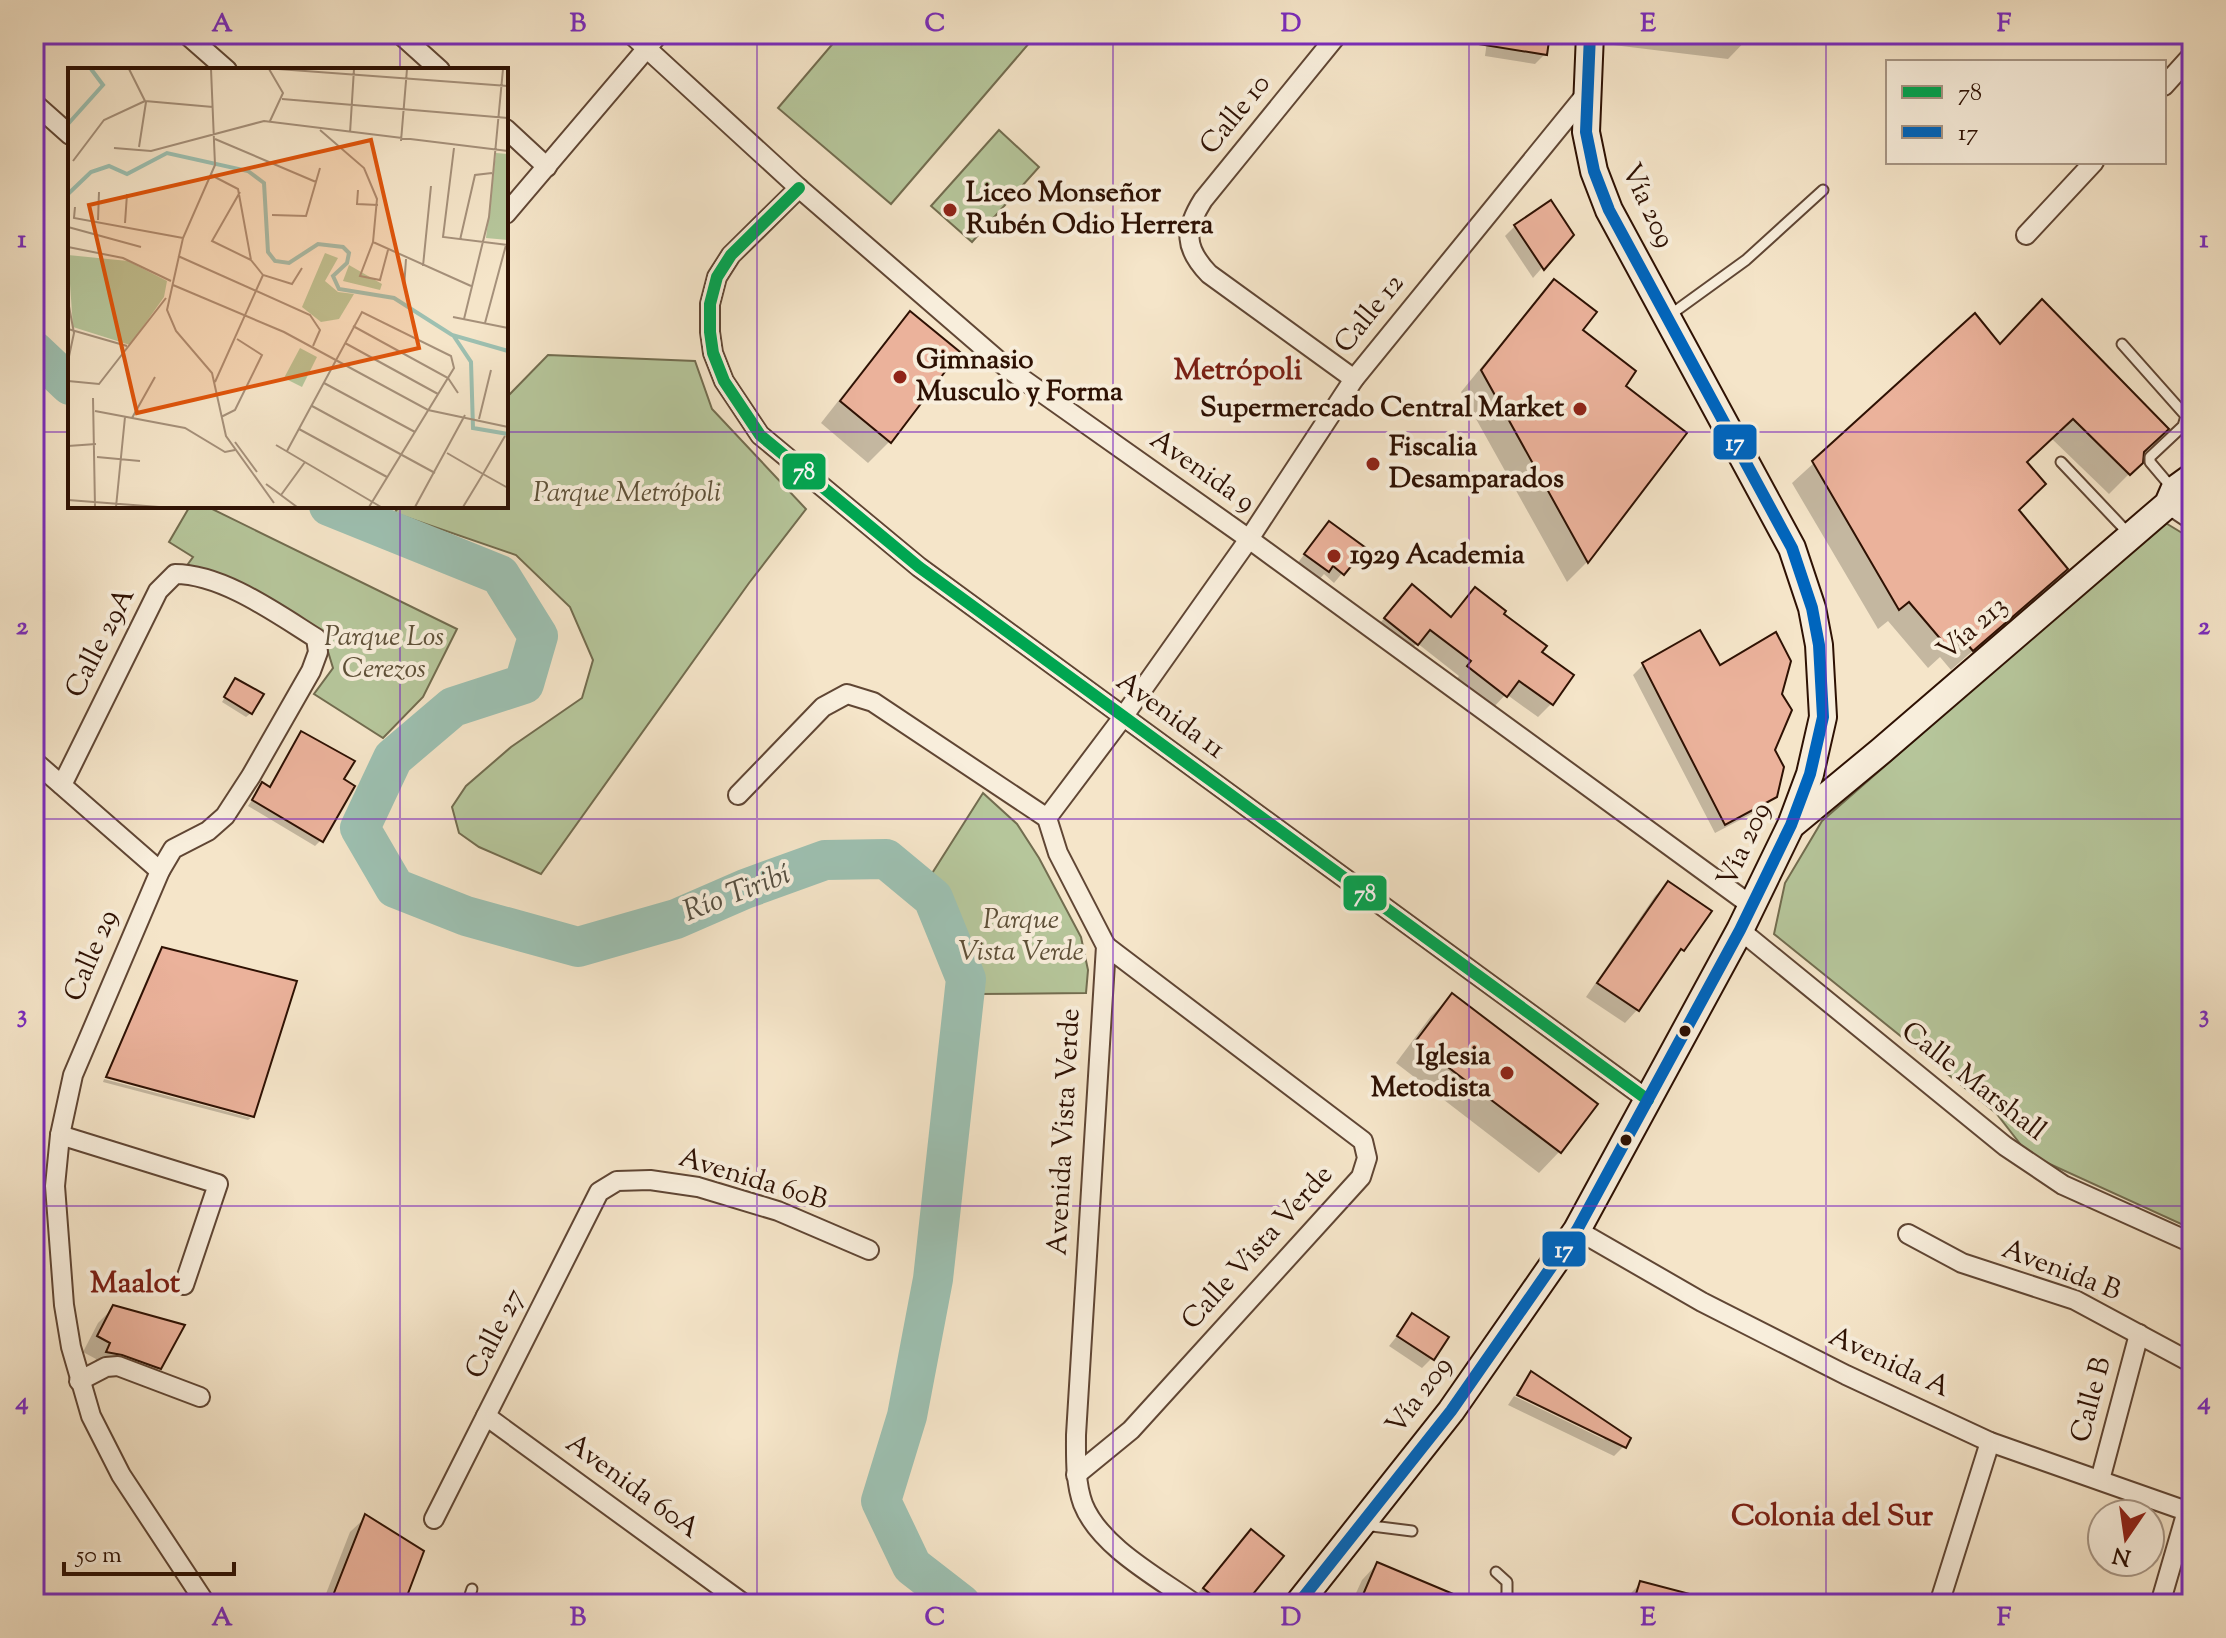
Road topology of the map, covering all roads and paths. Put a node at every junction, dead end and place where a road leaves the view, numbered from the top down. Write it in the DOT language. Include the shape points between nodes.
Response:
graph roads {
  1 [pos="186,34"];
  2 [pos="400,34"];
  3 [pos="631,34"];
  4 [pos="1338,34"];
  5 [pos="1590,34"];
  6 [pos="653,41"];
  7 [pos="2192,55"];
  8 [pos="225,68"];
  9 [pos="438,68"];
  10 [pos="2166,84"];
  11 [pos="1587,93"];
  12 [pos="34,103"];
  13 [pos="508,131"];
  14 [pos="68,133"];
  15 [pos="2092,164"];
  16 [pos="547,167"];
  17 [pos="799,188"];
  18 [pos="1823,190"];
  19 [pos="508,212"];
  20 [pos="2026,235"];
  21 [pos="1667,317"];
  22 [pos="2122,344"];
  23 [pos="1354,379"];
  24 [pos="2061,462"];
  25 [pos="2178,491"];
  26 [pos="2192,520"];
  27 [pos="2130,535"];
  28 [pos="1249,539"];
  29 [pos="316,638"];
  30 [pos="1123,717"];
  31 [pos="34,761"];
  32 [pos="62,785"];
  33 [pos="738,795"];
  34 [pos="1047,818"];
  35 [pos="1791,825"];
  36 [pos="160,871"];
  37 [pos="1752,906"];
  38 [pos="1740,930"];
  39 [pos="1106,946"];
  40 [pos="1648,1100"];
  41 [pos="60,1135"];
  42 [pos="617,1181"];
  43 [pos="1577,1230"];
  44 [pos="1908,1234"];
  45 [pos="2192,1243"];
  46 [pos="869,1250"];
  47 [pos="184,1285"];
  48 [pos="2139,1334"];
  49 [pos="2192,1363"];
  50 [pos="79,1381"];
  51 [pos="200,1397"];
  52 [pos="486,1416"];
  53 [pos="1990,1442"];
  54 [pos="1076,1475"];
  55 [pos="2100,1480"];
  56 [pos="2190,1512"];
  57 [pos="434,1519"];
  58 [pos="1360,1525"];
  59 [pos="1412,1531"];
  60 [pos="1496,1572"];
  61 [pos="472,1589"];
  62 [pos="206,1604"];
  63 [pos="467,1604"];
  64 [pos="744,1604"];
  65 [pos="1195,1604"];
  66 [pos="1298,1604"];
  67 [pos="1504,1604"];
  68 [pos="1939,1604"];
  69 [pos="2160,1604"];
  1 -- 8 [label="street"];
  2 -- 9 [label="street"];
  3 -- 6 [label="street, Avenida 9"];
  4 -- 23 [label="street, Calle 10" via="1203,200 1191,218 1188,236 1197,261 1209,274"];
  5 -- 11 [label="main road, Vía 209"];
  6 -- 16 [label="street"];
  6 -- 17 [label="street, Avenida 9"];
  7 -- 10 [label="street"];
  11 -- 21 [label="main road, Vía 209" via="1586,132 1594,171 1609,210"];
  11 -- 23 [label="street, Calle 12"];
  12 -- 14 [label="street"];
  13 -- 16 [label="street"];
  15 -- 20 [label="street"];
  16 -- 19 [label="street"];
  17 -- 28 [label="street, Avenida 9" via="1007,368"];
  17 -- 30 [label="street, Avenida 11" via="731,255 717,277 710,332 724,381 760,435 919,567"];
  18 -- 21 [label="lane" via="1746,260"];
  21 -- 35 [label="main road, Vía 209" via="1792,548 1812,608 1823,717"];
  22 -- 25 [label="lane" via="2186,416 2183,426 2150,457"];
  23 -- 28 [label="street, Calle 12"];
  24 -- 27 [label="lane"];
  25 -- 26 [label="street"];
  25 -- 27 [label="main road, Vía 213"];
  27 -- 35 [label="main road, Vía 213"];
  28 -- 30 [label="street, Calle 12"];
  28 -- 37 [label="street, Avenida 9"];
  29 -- 32 [label="street, Calle 29A" via="260,603 196,574 175,574 158,591"];
  29 -- 36 [label="street, Calle 29" via="318,652 311,671 225,816 173,849"];
  30 -- 34 [label="street, Calle 12"];
  30 -- 40 [label="street, Avenida 11"];
  31 -- 32 [label="street"];
  32 -- 36 [label="street"];
  33 -- 34 [label="street" via="823,707 847,694 873,702"];
  34 -- 39 [label="street" via="1058,853"];
  35 -- 37 [label="main road, Vía 209"];
  36 -- 41 [label="street, Calle 29" via="85,1043"];
  37 -- 38 [label="main road, Vía 209"];
  38 -- 40 [label="main road, Vía 209"];
  38 -- 45 [label="street, Calle Marshall" via="2005,1146 2063,1185"];
  39 -- 54 [label="street, Avenida Vista Verde"];
  39 -- 54 [label="street, Calle Vista Verde" via="1363,1141 1367,1158 1361,1177 1131,1430"];
  40 -- 43 [label="main road, Vía 209"];
  41 -- 47 [label="street" via="218,1184"];
  41 -- 50 [label="street, Calle 29" via="55,1186 64,1305"];
  42 -- 46 [label="street, Avenida 60B" via="698,1187 778,1211"];
  42 -- 52 [label="street, Calle 27" via="599,1192"];
  43 -- 53 [label="street, Avenida A" via="1715,1309"];
  43 -- 58 [label="main road, Vía 209" via="1451,1411"];
  44 -- 48 [label="street, Avenida B" via="1962,1263 2075,1300"];
  48 -- 49 [label="street, Avenida B"];
  48 -- 55 [label="street, Calle B"];
  50 -- 51 [label="street" via="118,1366"];
  50 -- 62 [label="street, Calle 29" via="121,1475"];
  52 -- 57 [label="street, Calle 27"];
  52 -- 64 [label="street, Avenida 60A"];
  53 -- 55 [label="street, Avenida A"];
  53 -- 68 [label="street"];
  54 -- 65 [label="street, Avenida Vista Verde" via="1095,1526"];
  55 -- 56 [label="street, Avenida A"];
  56 -- 69 [label="street"];
  58 -- 59 [label="lane"];
  58 -- 66 [label="main road, Vía 209"];
  60 -- 67 [label="lane" via="1507,1582"];
  61 -- 63 [label="lane"];
}
